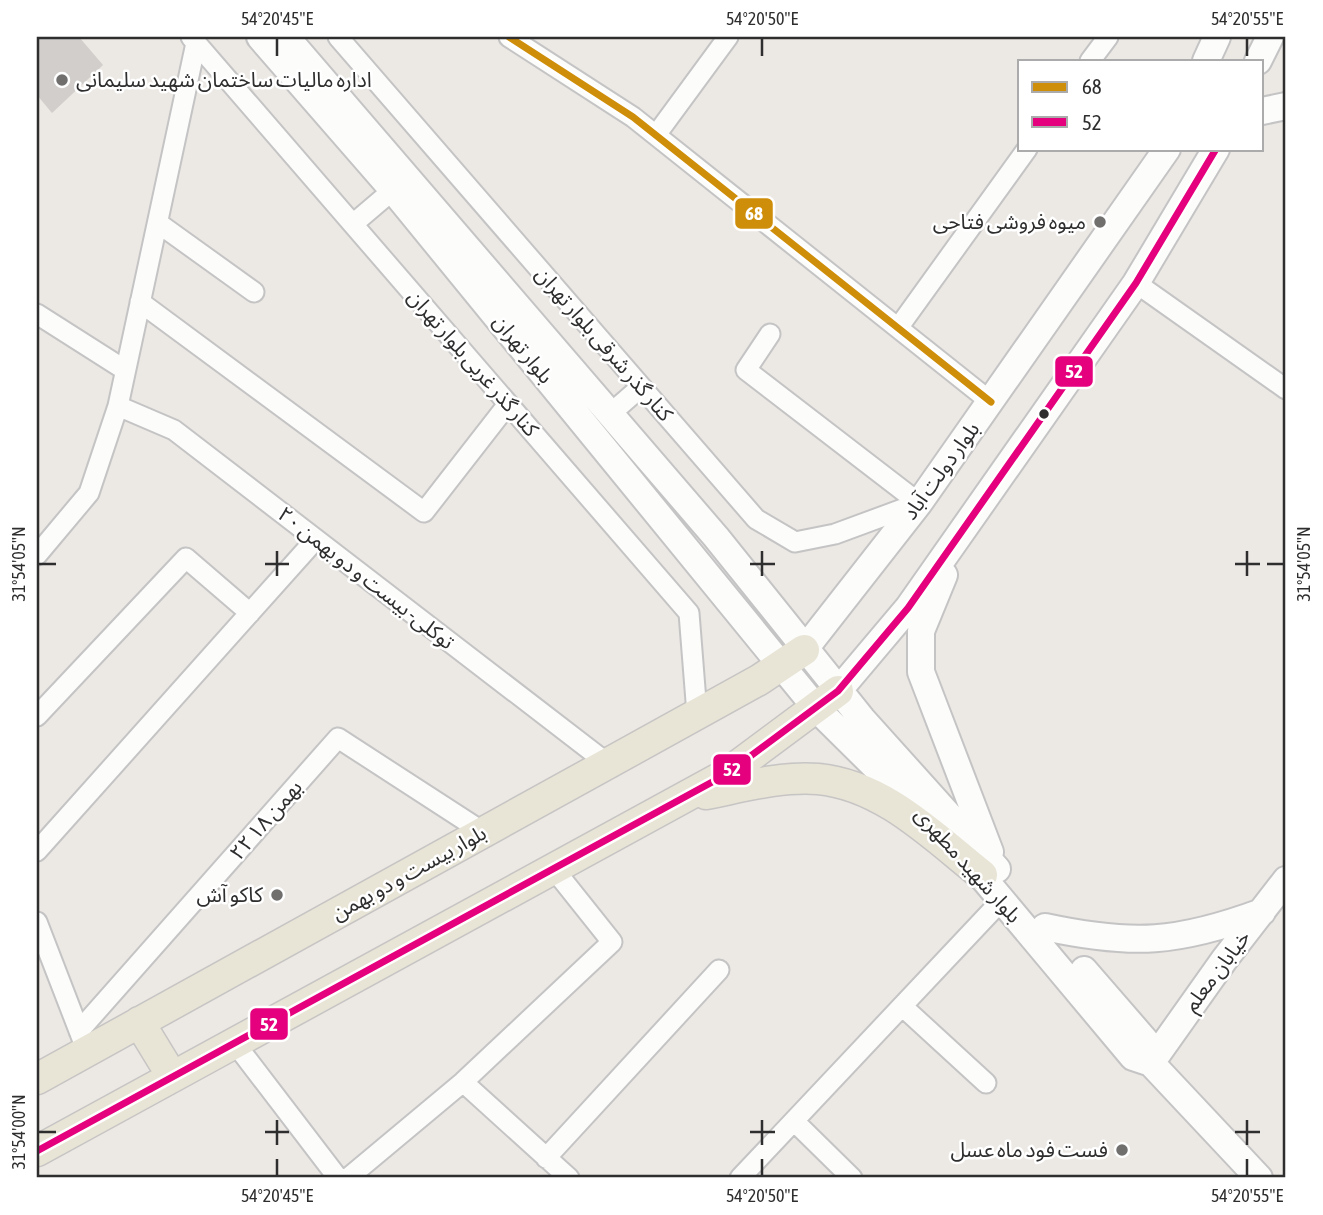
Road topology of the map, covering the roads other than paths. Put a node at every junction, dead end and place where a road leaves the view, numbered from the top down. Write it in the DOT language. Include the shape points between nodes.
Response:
graph roads {
  1 [pos="260,37"];
  2 [pos="286,37"];
  3 [pos="338,37"];
  4 [pos="509,37"];
  5 [pos="728,37"];
  6 [pos="1108,37"];
  7 [pos="1217,37"];
  8 [pos="1270,37"];
  9 [pos="1278,37"];
  10 [pos="194,40"];
  11 [pos="1286,43"];
  12 [pos="1091,60"];
  13 [pos="1206,60"];
  14 [pos="1258,60"];
  15 [pos="1286,106"];
  16 [pos="1264,111"];
  17 [pos="656,135"];
  18 [pos="1026,150"];
  19 [pos="1166,150"];
  20 [pos="1215,150"];
  21 [pos="393,190"];
  22 [pos="158,223"];
  23 [pos="353,224"];
  24 [pos="1136,283"];
  25 [pos="254,292"];
  26 [pos="140,302"];
  27 [pos="37,314"];
  28 [pos="898,328"];
  29 [pos="770,334"];
  30 [pos="125,370"];
  31 [pos="641,387"];
  32 [pos="1286,389"];
  33 [pos="991,401"];
  34 [pos="508,404"];
  35 [pos="118,406"];
  36 [pos="610,414"];
  37 [pos="919,503"];
  38 [pos="962,529"];
  39 [pos="316,540"];
  40 [pos="37,555"];
  41 [pos="250,613"];
  42 [pos="793,658"];
  43 [pos="827,700"];
  44 [pos="697,714"];
  45 [pos="37,716"];
  46 [pos="607,764"];
  47 [pos="682,798"];
  48 [pos="484,832"];
  49 [pos="37,850"];
  50 [pos="553,868"];
  51 [pos="988,871"];
  52 [pos="1286,880"];
  53 [pos="1002,900"];
  54 [pos="1262,912"];
  55 [pos="37,922"];
  56 [pos="1045,927"];
  57 [pos="719,970"];
  58 [pos="902,1006"];
  59 [pos="139,1022"];
  60 [pos="83,1041"];
  61 [pos="234,1042"];
  62 [pos="1151,1063"];
  63 [pos="172,1076"];
  64 [pos="37,1079"];
  65 [pos="463,1082"];
  66 [pos="986,1083"];
  67 [pos="794,1121"];
  68 [pos="37,1151"];
  69 [pos="546,1158"];
  70 [pos="338,1178"];
  71 [pos="348,1178"];
  72 [pos="569,1178"];
  73 [pos="740,1178"];
  74 [pos="852,1178"];
  75 [pos="1259,1178"];
  1 -- 21 [label="main road, بلوار تهران"];
  2 -- 36 [label="main road, بلوار تهران"];
  3 -- 31 [label="street, کنار گذر شرقی بلوار تهران"];
  4 -- 17 [label="street"];
  5 -- 17 [label="street"];
  6 -- 12 [label="street"];
  7 -- 13 [label="main road"];
  8 -- 14 [label="main road"];
  9 -- 11 [label="main road"];
  10 -- 22 [label="street"];
  10 -- 23 [label="street, کنار گذر غربی بلوار تهران"];
  15 -- 16 [label="main road"];
  17 -- 28 [label="street"];
  18 -- 28 [label="street"];
  19 -- 33 [label="main road, بلوار دولت آباد"];
  20 -- 24 [label="main road"];
  21 -- 23 [label="street"];
  21 -- 42 [label="main road, بلوار تهران"];
  22 -- 25 [label="street"];
  22 -- 26 [label="street"];
  23 -- 34 [label="street, کنار گذر غربی بلوار تهران"];
  24 -- 32 [label="street"];
  24 -- 38 [label="main road"];
  26 -- 30 [label="street"];
  26 -- 34 [label="street" via="424,512"];
  27 -- 30 [label="street"];
  28 -- 33 [label="street"];
  29 -- 37 [label="street" via="746,370"];
  30 -- 35 [label="street"];
  31 -- 36 [label="street"];
  31 -- 37 [label="street, کنار گذر شرقی بلوار تهران" via="756,519 795,542 835,534"];
  33 -- 37 [label="main road, بلوار دولت آباد"];
  34 -- 44 [label="street, کنار گذر غربی بلوار تهران" via="689,613"];
  35 -- 39 [label="street, توکلی- بیست و دو بهمن ۲۰" via="174,430"];
  35 -- 40 [label="street" via="89,493"];
  36 -- 42 [label="main road, بلوار تهران" via="716,537"];
  37 -- 42 [label="main road, بلوار دولت آباد"];
  38 -- 43 [label="main road" via="908,608"];
  38 -- 51 [label="main road" via="922,631 921,672"];
  39 -- 41 [label="street"];
  39 -- 46 [label="street, توکلی- بیست و دو بهمن ۲۰"];
  41 -- 45 [label="street" via="186,558"];
  41 -- 49 [label="street"];
  42 -- 43 [label="main road, بلوار شهید مطهری"];
  42 -- 44 [label="main road, بلوار بیست و دو بهمن"];
  43 -- 47 [label="main road" via="725,775"];
  43 -- 51 [label="main road, بلوار شهید مطهری"];
  44 -- 46 [label="main road, بلوار بیست و دو بهمن"];
  46 -- 48 [label="main road, بلوار بیست و دو بهمن"];
  47 -- 50 [label="main road"];
  47 -- 51 [label="main road" via="785,780 817,779 850,786 897,807"];
  48 -- 59 [label="main road, بلوار بیست و دو بهمن"];
  48 -- 60 [label="street, ۲۲ بهمن ۱۸" via="338,738"];
  50 -- 61 [label="main road"];
  50 -- 65 [label="street" via="612,942"];
  51 -- 53 [label="main road, بلوار شهید مطهری"];
  51 -- 56 [label="main road, بلوار شهید مطهری"];
  52 -- 54 [label="main road, خیابان معلم"];
  53 -- 58 [label="street"];
  53 -- 62 [label="main road, بلوار شهید مطهری" via="1133,1057"];
  54 -- 56 [label="main road" via="1208,932 1167,938 1126,940"];
  54 -- 62 [label="main road, خیابان معلم"];
  55 -- 60 [label="street"];
  56 -- 62 [label="main road, بلوار شهید مطهری" via="1149,1045"];
  57 -- 69 [label="street"];
  58 -- 66 [label="street"];
  58 -- 67 [label="street"];
  59 -- 60 [label="main road, بلوار بیست و دو بهمن"];
  59 -- 63 [label="main road"];
  60 -- 64 [label="main road, بلوار بیست و دو بهمن"];
  61 -- 63 [label="main road"];
  61 -- 70 [label="street"];
  62 -- 75 [label="main road, بلوار شهید مطهری"];
  63 -- 68 [label="main road"];
  65 -- 69 [label="street"];
  65 -- 71 [label="street"];
  67 -- 73 [label="street"];
  67 -- 74 [label="street"];
  69 -- 72 [label="street"];
}
